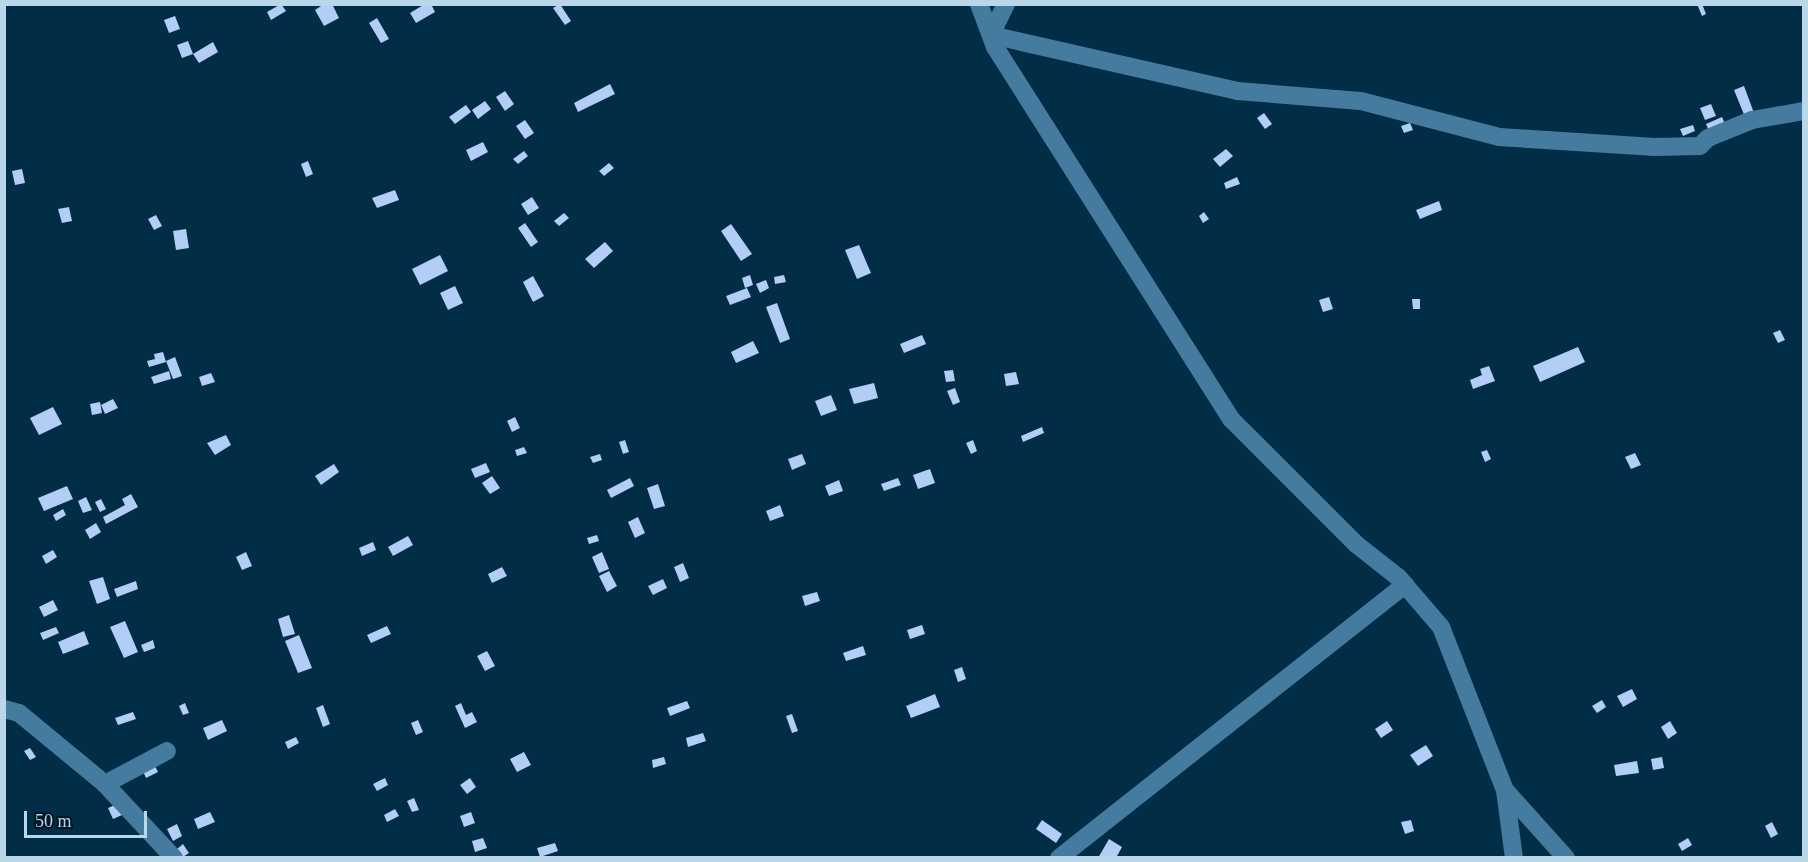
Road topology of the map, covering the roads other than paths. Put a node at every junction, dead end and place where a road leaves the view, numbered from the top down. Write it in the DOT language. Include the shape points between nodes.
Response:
graph roads {
  1 [pos="979,4"];
  2 [pos="1006,4"];
  3 [pos="991,35"];
  4 [pos="1803,111"];
  5 [pos="1405,585"];
  6 [pos="4,709"];
  7 [pos="167,751"];
  8 [pos="105,784"];
  9 [pos="1505,790"];
  10 [pos="174,858"];
  11 [pos="1059,858"];
  12 [pos="1514,858"];
  13 [pos="1566,858"];
  1 -- 3 [label="street"];
  2 -- 3 [label="street"];
  3 -- 4 [label="street" via="1237,91 1361,101 1499,137 1700,146 1708,138 1752,120"];
  3 -- 5 [label="street" via="1147,291 1231,418 1356,544"];
  5 -- 9 [label="street" via="1441,627"];
  5 -- 11 [label="street"];
  6 -- 8 [label="street" via="19,713"];
  7 -- 8 [label="street"];
  8 -- 10 [label="street"];
  9 -- 12 [label="street"];
  9 -- 13 [label="street"];
}
